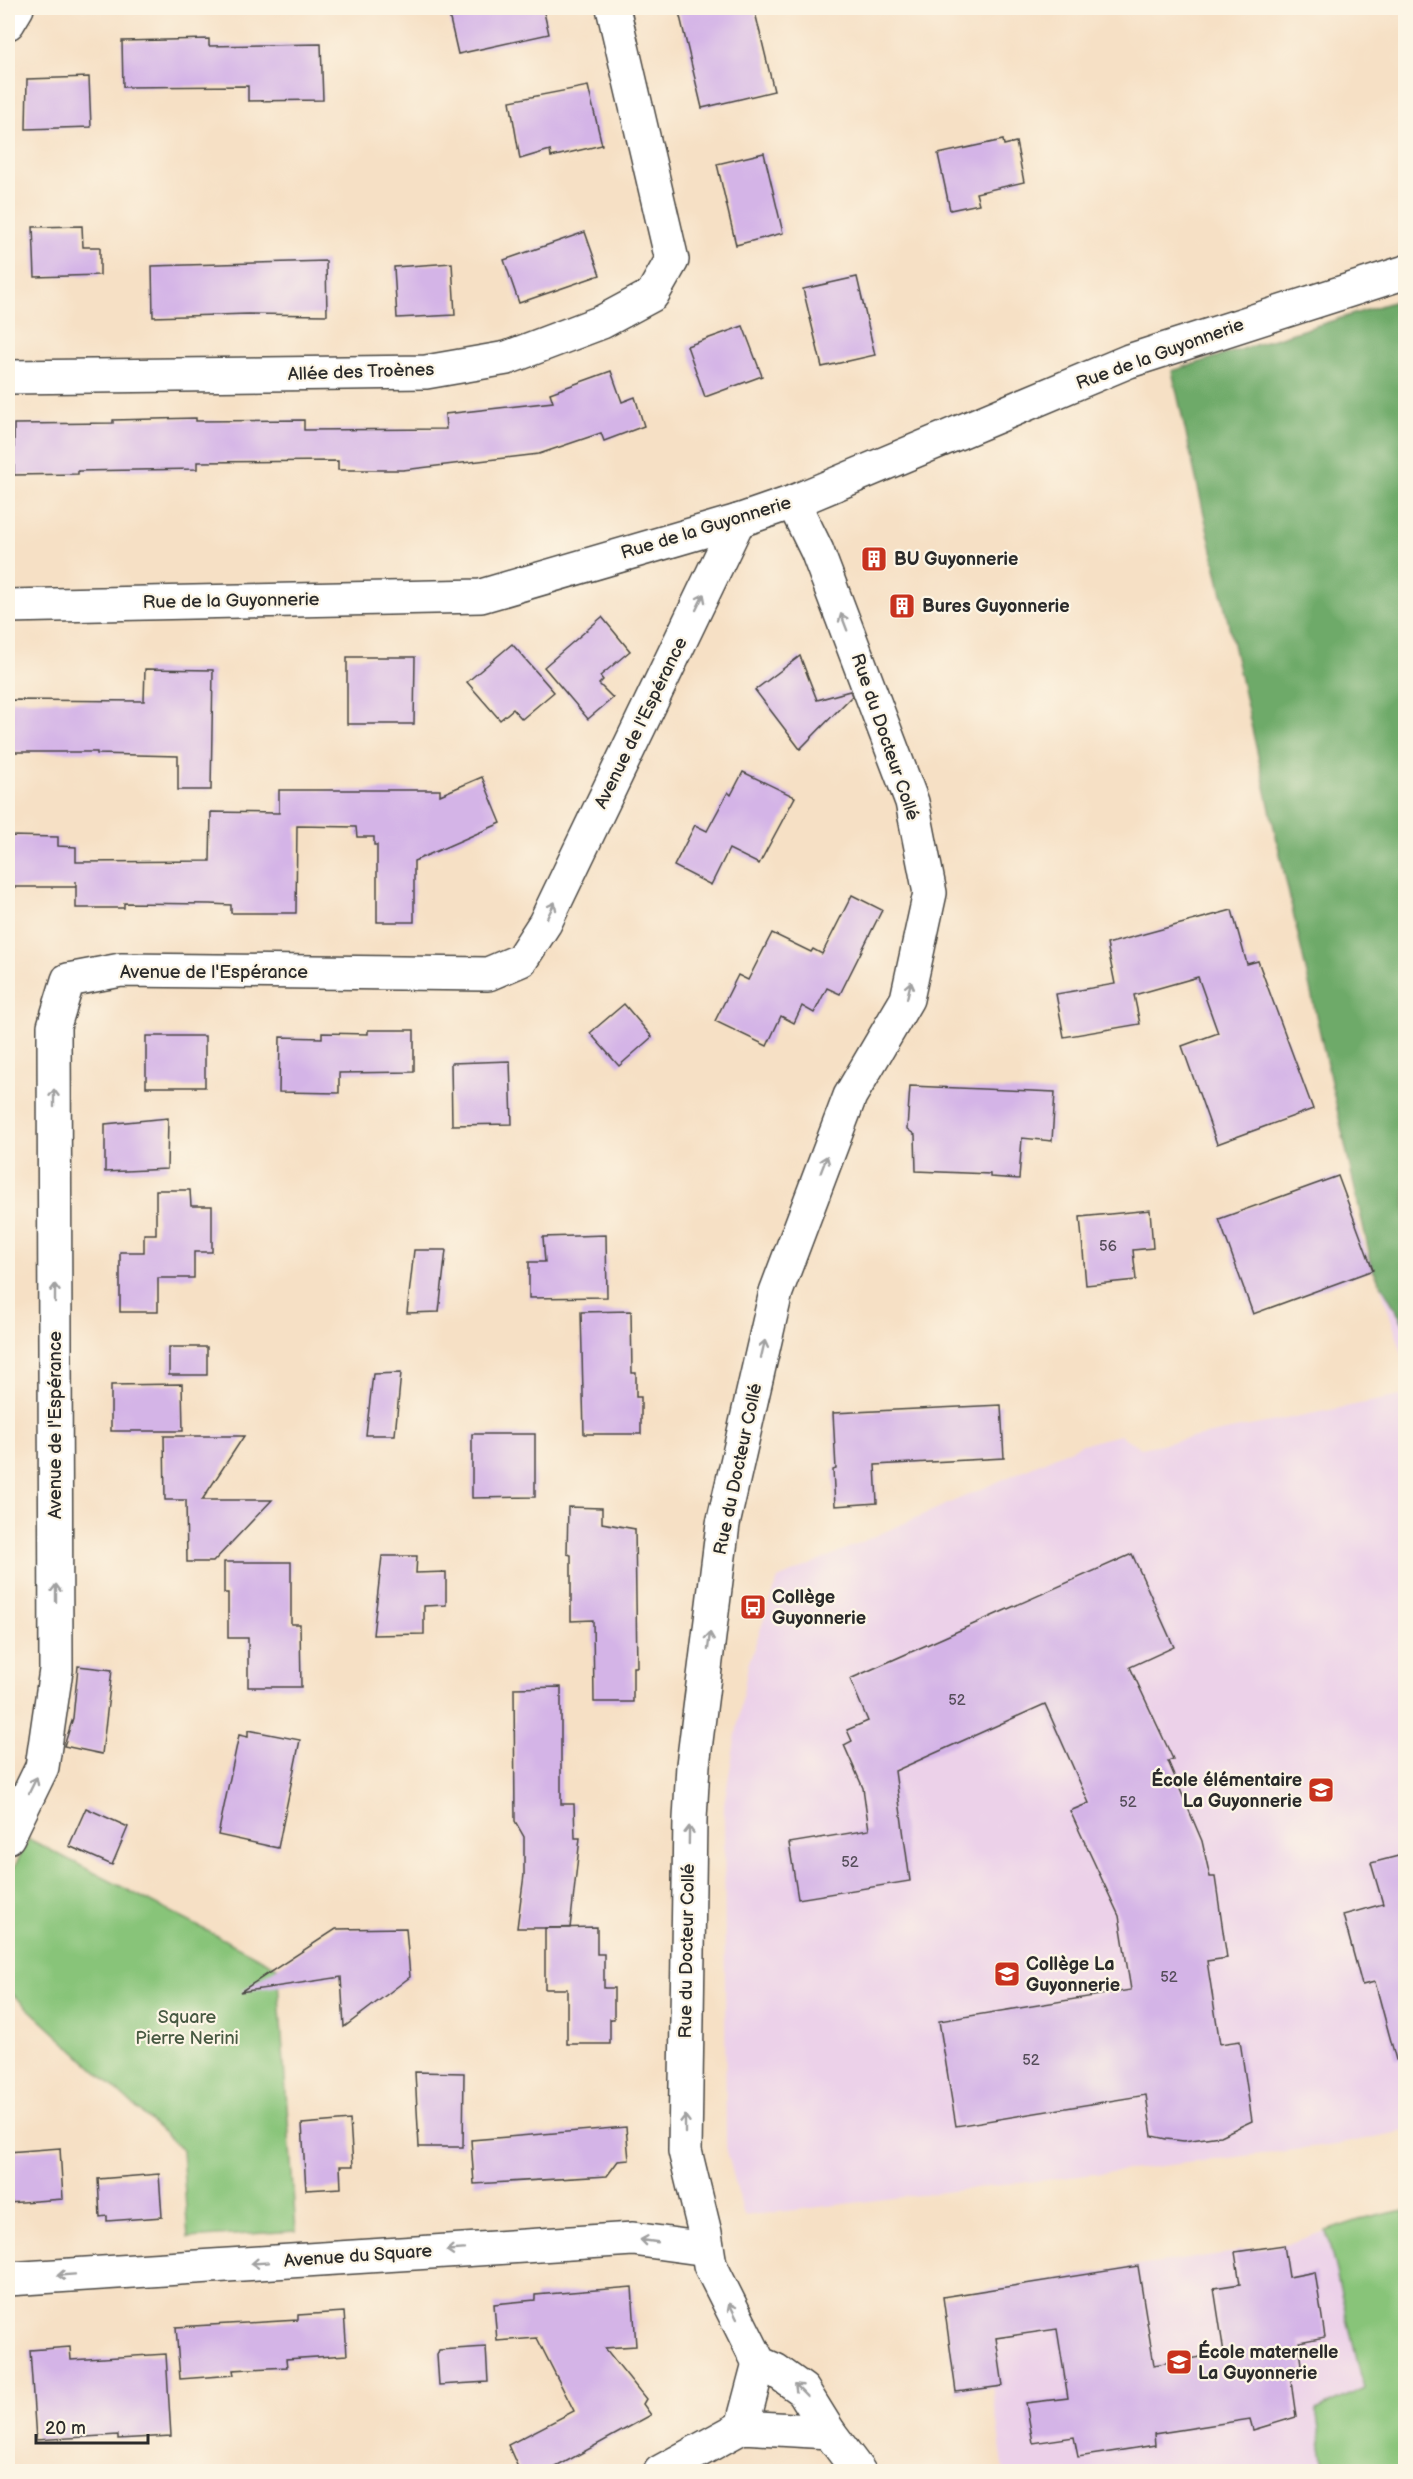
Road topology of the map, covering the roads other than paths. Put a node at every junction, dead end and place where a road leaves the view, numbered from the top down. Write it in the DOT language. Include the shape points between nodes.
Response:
graph roads {
  1 [pos="17,8"];
  2 [pos="613,8"];
  3 [pos="8,23"];
  4 [pos="1406,272"];
  5 [pos="8,377"];
  6 [pos="793,502"];
  7 [pos="738,521"];
  8 [pos="8,606"];
  9 [pos="8,1838"];
  10 [pos="707,2249"];
  11 [pos="8,2279"];
  12 [pos="759,2363"];
  13 [pos="742,2427"];
  14 [pos="829,2432"];
  15 [pos="660,2472"];
  16 [pos="859,2472"];
  1 -- 3 [label="street"];
  2 -- 5 [label="street, Allée des Troènes" via="672,260 652,295 602,322 507,358 426,372"];
  4 -- 6 [label="street, Rue de la Guyonnerie" via="1129,362"];
  6 -- 7 [label="street, Rue de la Guyonnerie"];
  10 -- 6 [label="street, Rue du Docteur Collé, one-way" via="685,2151 687,1924 693,1765 723,1524 776,1292 850,1096 908,999 930,893 912,802 817,551"];
  7 -- 8 [label="street, Rue de la Guyonnerie" via="481,596"];
  9 -- 7 [label="street, Avenue de l'Espérance, one-way" via="42,1767 56,1670 54,1026 68,980 121,969 488,974 521,960 545,923"];
  10 -- 11 [label="street, Avenue du Square, one-way" via="633,2239"];
  12 -- 10 [label="street, Rue du Docteur Collé, one-way" via="710,2265"];
  12 -- 13 [label="street"];
  14 -- 12 [label="street, one-way" via="803,2390"];
  13 -- 14 [label="street"];
  13 -- 15 [label="street"];
  14 -- 16 [label="street"];
}
